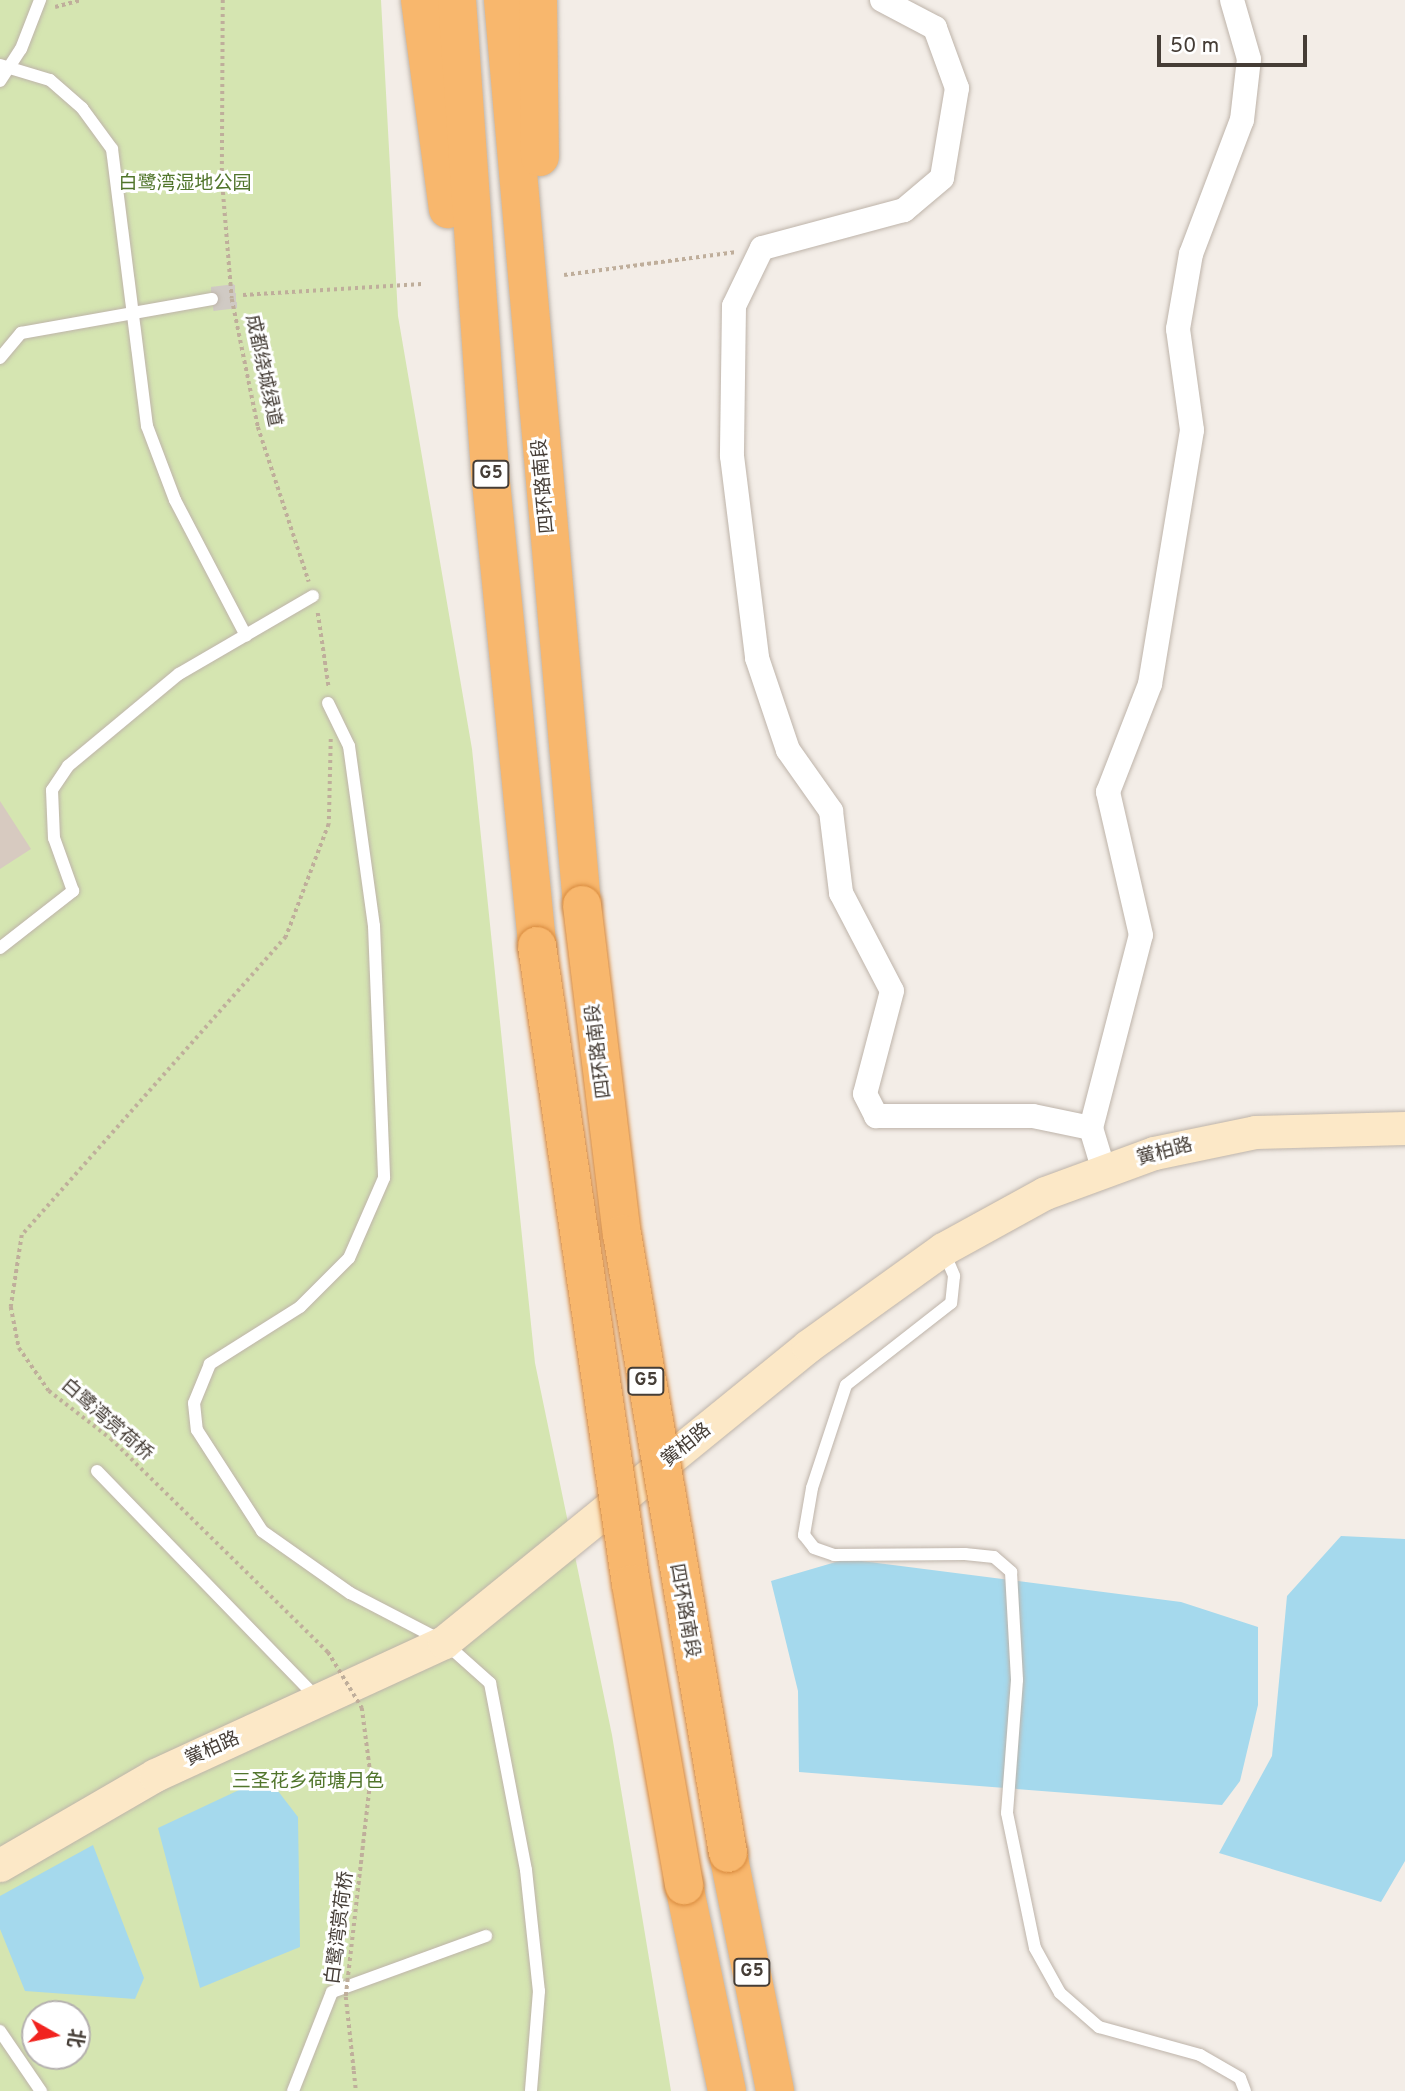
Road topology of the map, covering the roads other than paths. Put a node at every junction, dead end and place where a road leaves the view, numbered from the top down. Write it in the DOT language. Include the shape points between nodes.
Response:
graph roads {
  1 [pos="420,0"];
  2 [pos="457,0"];
  3 [pos="503,0"];
  4 [pos="538,0"];
  5 [pos="882,0"];
  6 [pos="1232,0"];
  7 [pos="38,6"];
  8 [pos="6,65"];
  9 [pos="0,81"];
  10 [pos="212,299"];
  11 [pos="132,310"];
  12 [pos="0,358"];
  13 [pos="543,463"];
  14 [pos="502,593"];
  15 [pos="313,596"];
  16 [pos="246,636"];
  17 [pos="328,703"];
  18 [pos="0,948"];
  19 [pos="1091,1128"];
  20 [pos="1405,1128"];
  21 [pos="1104,1171"];
  22 [pos="943,1248"];
  23 [pos="97,1471"];
  24 [pos="444,1642"];
  25 [pos="320,1702"];
  26 [pos="0,1865"];
  27 [pos="486,1936"];
  28 [pos="0,2031"];
  29 [pos="41,2091"];
  30 [pos="293,2091"];
  31 [pos="531,2091"];
  32 [pos="727,2091"];
  33 [pos="775,2091"];
  34 [pos="1245,2091"];
  1 -- 14 [label="highway"];
  2 -- 14 [label="highway, G5"];
  3 -- 13 [label="highway, 四环路南段 / G5"];
  4 -- 13 [label="highway"];
  5 -- 19 [label="street" via="935,28 957,88 942,178 904,210 762,248 734,306 733,470 758,658 788,750 831,811 841,893 892,992 865,1094 876,1116 906,1120 1033,1116"];
  6 -- 19 [label="street" via="1249,59 1242,120 1191,254 1178,329 1192,430 1150,684 1108,792 1141,935"];
  7 -- 8 [label="lane"];
  8 -- 9 [label="lane"];
  8 -- 11 [label="lane" via="50,80 82,108 112,149"];
  10 -- 11 [label="lane"];
  11 -- 12 [label="lane" via="21,333"];
  11 -- 16 [label="lane" via="147,426 175,500"];
  13 -- 33 [label="highway, 四环路南段 / G5, bridge" via="582,905 622,1234 728,1853"];
  14 -- 32 [label="highway, G5, bridge" via="537,946 631,1584 684,1885"];
  15 -- 16 [label="lane"];
  16 -- 18 [label="lane" via="179,674 68,766 52,790 54,838 73,891"];
  17 -- 24 [label="lane" via="349,746 374,926 384,1178 349,1258 300,1307 210,1364 194,1403 197,1430 261,1531 350,1593"];
  19 -- 21 [label="street"];
  20 -- 21 [label="street, 黉柏路" via="1255,1132 1154,1153"];
  21 -- 22 [label="street, 黉柏路" via="1045,1193"];
  22 -- 24 [label="street, 黉柏路" via="808,1346"];
  22 -- 34 [label="lane" via="954,1276 951,1303 846,1385 812,1488 804,1535 814,1548 834,1555 965,1554 994,1558 1011,1572 1017,1680 1007,1813 1035,1948 1060,1993 1098,2027 1200,2055 1240,2078"];
  23 -- 25 [label="lane"];
  24 -- 25 [label="street, 黉柏路"];
  24 -- 31 [label="lane" via="489,1683 526,1870 539,1991"];
  25 -- 26 [label="street, 黉柏路" via="155,1775"];
  27 -- 30 [label="lane" via="332,1992"];
  28 -- 29 [label="lane"];
}
